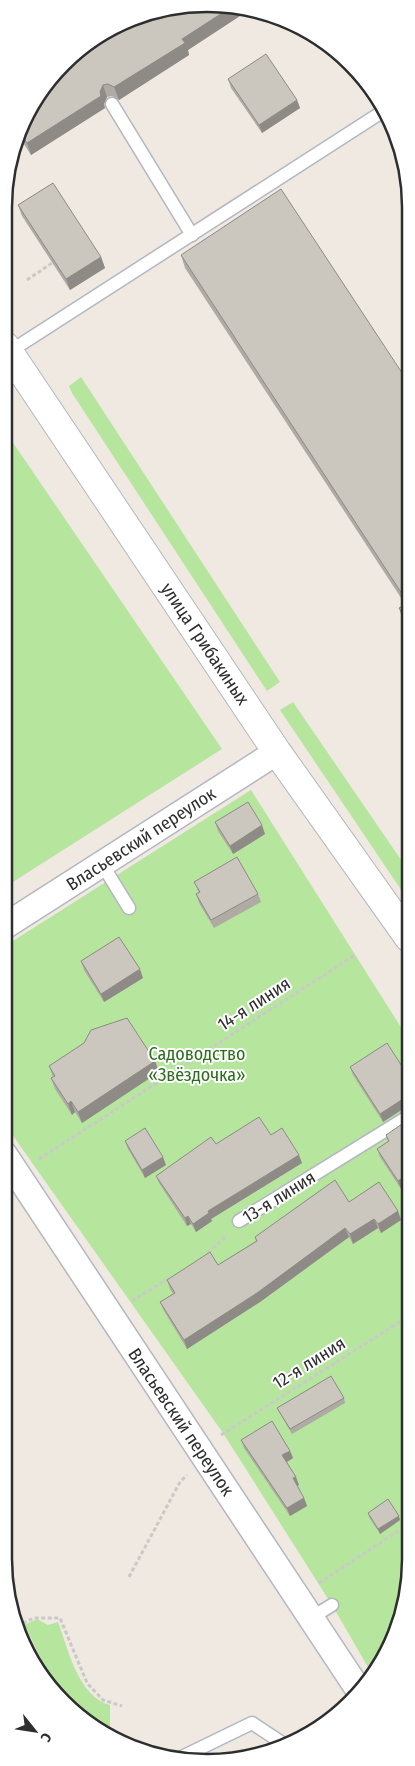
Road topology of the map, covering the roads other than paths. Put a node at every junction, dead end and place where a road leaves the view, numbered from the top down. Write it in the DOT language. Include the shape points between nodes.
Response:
graph roads {
  1 [pos="112,104"];
  2 [pos="378,114"];
  3 [pos="192,235"];
  4 [pos="12,346"];
  5 [pos="12,356"];
  6 [pos="278,752"];
  7 [pos="102,864"];
  8 [pos="129,908"];
  9 [pos="12,922"];
  10 [pos="402,927"];
  11 [pos="402,1121"];
  12 [pos="12,1166"];
  13 [pos="240,1221"];
  14 [pos="332,1605"];
  15 [pos="311,1618"];
  16 [pos="355,1685"];
  17 [pos="278,1740"];
  18 [pos="191,1753"];
  1 -- 3 [label="lane"];
  2 -- 3 [label="lane"];
  3 -- 4 [label="lane"];
  5 -- 6 [label="street, улица Грибакиных"];
  6 -- 7 [label="street, Власьевский переулок"];
  6 -- 10 [label="street, улица Грибакиных"];
  7 -- 8 [label="lane"];
  7 -- 9 [label="street, Власьевский переулок"];
  11 -- 13 [label="lane, 13-я линия"];
  12 -- 15 [label="street, Власьевский переулок"];
  14 -- 15 [label="lane"];
  15 -- 16 [label="street, Власьевский переулок"];
  17 -- 18 [label="lane" via="252,1723"];
}
